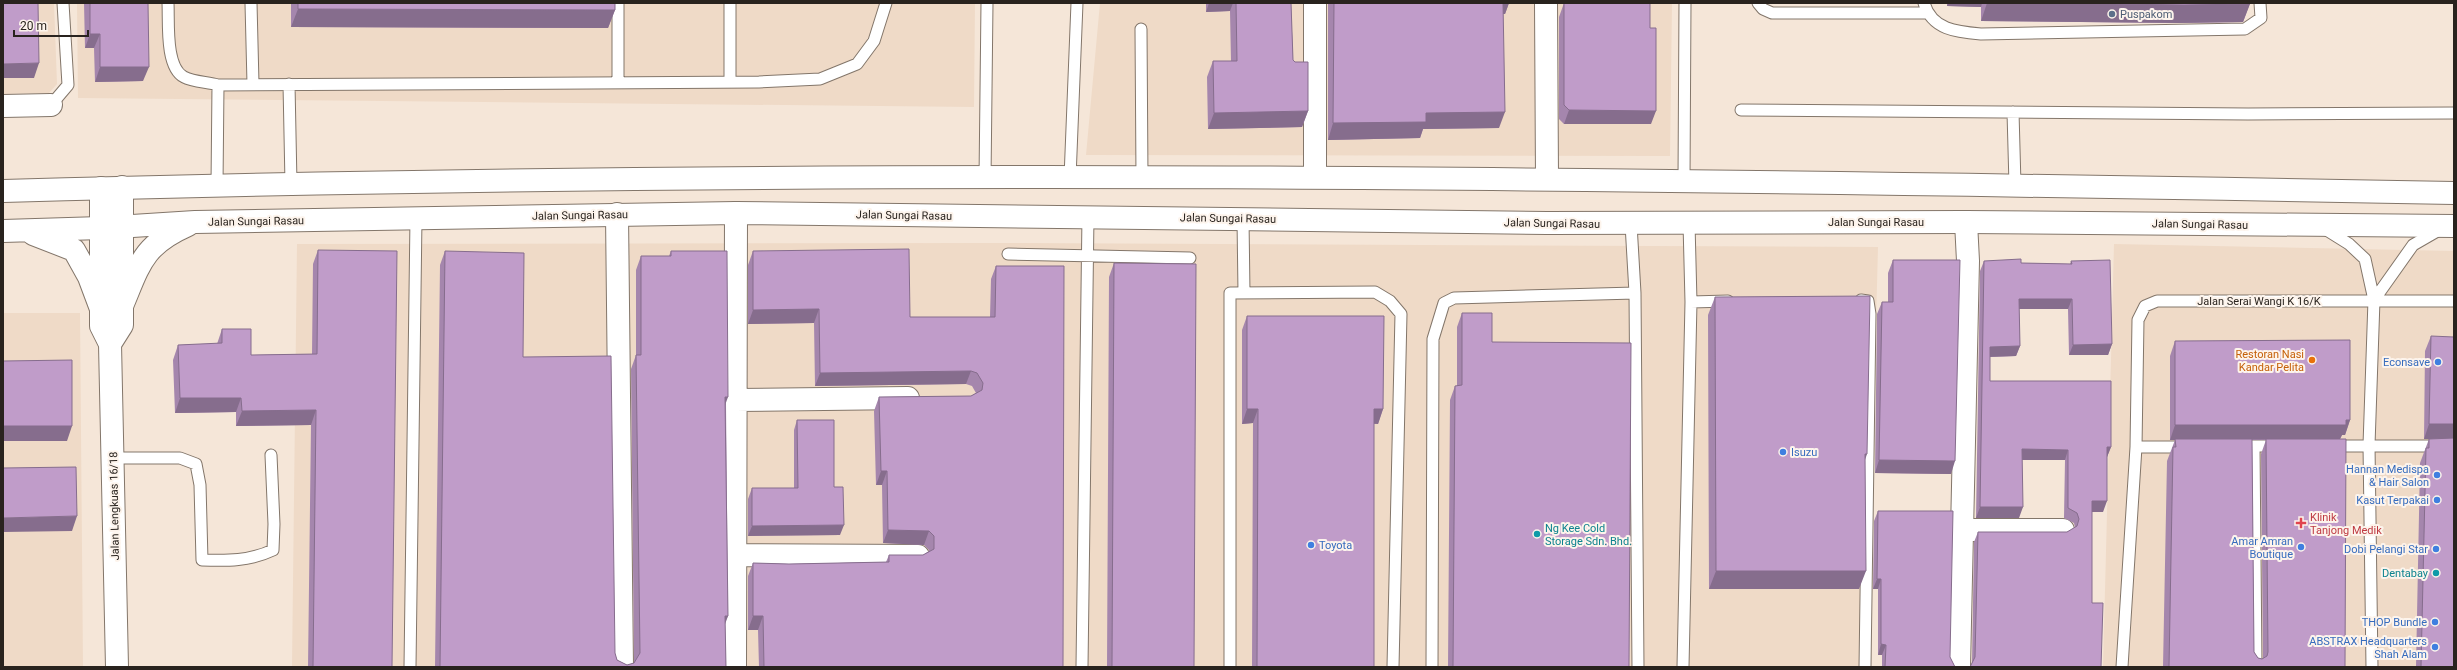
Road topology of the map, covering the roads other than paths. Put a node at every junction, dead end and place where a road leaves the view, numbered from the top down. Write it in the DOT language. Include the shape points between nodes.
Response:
graph roads {
  1 [pos="63,3"];
  2 [pos="168,3"];
  3 [pos="251,3"];
  4 [pos="618,3"];
  5 [pos="730,3"];
  6 [pos="886,3"];
  7 [pos="987,3"];
  8 [pos="1077,3"];
  9 [pos="1315,3"];
  10 [pos="1546,3"];
  11 [pos="1685,3"];
  12 [pos="1758,3"];
  13 [pos="2260,3"];
  14 [pos="1926,8"];
  15 [pos="1141,30"];
  16 [pos="618,81"];
  17 [pos="730,81"];
  18 [pos="253,84"];
  19 [pos="289,84"];
  20 [pos="218,85"];
  21 [pos="51,105"];
  22 [pos="3,106"];
  23 [pos="1741,110"];
  24 [pos="2013,112"];
  25 [pos="2454,113"];
  26 [pos="1315,177"];
  27 [pos="1070,178"];
  28 [pos="1142,178"];
  29 [pos="986,179"];
  30 [pos="1547,179"];
  31 [pos="1684,180"];
  32 [pos="291,184"];
  33 [pos="216,185"];
  34 [pos="2015,185"];
  35 [pos="111,188"];
  36 [pos="3,191"];
  37 [pos="2454,193"];
  38 [pos="736,213"];
  39 [pos="617,214"];
  40 [pos="1088,216"];
  41 [pos="416,218"];
  42 [pos="1243,219"];
  43 [pos="195,222"];
  44 [pos="1966,222"];
  45 [pos="1689,223"];
  46 [pos="1632,224"];
  47 [pos="2319,225"];
  48 [pos="2451,226"];
  49 [pos="111,228"];
  50 [pos="3,231"];
  51 [pos="1008,254"];
  52 [pos="1086,255"];
  53 [pos="1190,258"];
  54 [pos="1244,292"];
  55 [pos="1635,294"];
  56 [pos="1852,298"];
  57 [pos="2374,300"];
  58 [pos="1737,301"];
  59 [pos="2454,301"];
  60 [pos="1691,302"];
  61 [pos="112,308"];
  62 [pos="926,398"];
  63 [pos="736,400"];
  64 [pos="2369,445"];
  65 [pos="2199,446"];
  66 [pos="2230,446"];
  67 [pos="2254,446"];
  68 [pos="2285,446"];
  69 [pos="2323,446"];
  70 [pos="2454,446"];
  71 [pos="2136,447"];
  72 [pos="271,455"];
  73 [pos="113,458"];
  74 [pos="1962,530"];
  75 [pos="2063,530"];
  76 [pos="735,555"];
  77 [pos="918,556"];
  78 [pos="117,667"];
  79 [pos="410,667"];
  80 [pos="622,667"];
  81 [pos="735,667"];
  82 [pos="1082,667"];
  83 [pos="1230,667"];
  84 [pos="1393,667"];
  85 [pos="1432,667"];
  86 [pos="1638,667"];
  87 [pos="1683,667"];
  88 [pos="1865,667"];
  89 [pos="1958,667"];
  90 [pos="2122,667"];
  91 [pos="2256,667"];
  92 [pos="2372,667"];
  1 -- 21 [label="lane" via="68,85"];
  2 -- 20 [label="lane" via="170,53 175,68 184,77"];
  3 -- 18 [label="lane"];
  4 -- 16 [label="lane"];
  5 -- 17 [label="lane"];
  6 -- 17 [label="lane" via="874,41 857,64 820,79"];
  7 -- 29 [label="lane"];
  8 -- 27 [label="lane"];
  9 -- 26 [label="main road"];
  10 -- 30 [label="main road"];
  11 -- 31 [label="lane"];
  12 -- 14 [label="lane" via="1772,13"];
  13 -- 14 [label="lane" via="2261,18 2245,29 1981,34 1950,31 1937,23"];
  15 -- 28 [label="lane"];
  16 -- 17 [label="lane"];
  16 -- 19 [label="lane"];
  18 -- 19 [label="lane"];
  18 -- 20 [label="lane"];
  19 -- 32 [label="lane"];
  20 -- 33 [label="lane"];
  21 -- 22 [label="main road"];
  23 -- 24 [label="lane"];
  24 -- 25 [label="lane"];
  24 -- 34 [label="lane"];
  26 -- 28 [label="main road"];
  26 -- 30 [label="main road"];
  27 -- 28 [label="main road"];
  27 -- 29 [label="main road"];
  29 -- 32 [label="main road"];
  30 -- 31 [label="main road"];
  31 -- 34 [label="main road"];
  32 -- 33 [label="main road"];
  33 -- 35 [label="main road"];
  34 -- 37 [label="main road"];
  35 -- 36 [label="main road"];
  35 -- 49 [label="main road, Jalan Lengkuas 16/18"];
  38 -- 39 [label="main road, Jalan Sungai Rasau"];
  38 -- 40 [label="main road, Jalan Sungai Rasau"];
  38 -- 63 [label="main road"];
  39 -- 41 [label="main road, Jalan Sungai Rasau"];
  39 -- 80 [label="main road"];
  40 -- 42 [label="main road, Jalan Sungai Rasau"];
  40 -- 52 [label="lane"];
  41 -- 43 [label="main road, Jalan Sungai Rasau"];
  41 -- 79 [label="lane"];
  42 -- 46 [label="main road, Jalan Sungai Rasau"];
  42 -- 54 [label="lane"];
  43 -- 49 [label="main road, Jalan Sungai Rasau"];
  43 -- 61 [label="main road" via="170,233 152,247"];
  44 -- 45 [label="main road, Jalan Sungai Rasau"];
  44 -- 47 [label="main road, Jalan Sungai Rasau"];
  44 -- 74 [label="main road" via="1968,261"];
  45 -- 46 [label="main road, Jalan Sungai Rasau"];
  45 -- 60 [label="lane"];
  46 -- 55 [label="lane"];
  47 -- 48 [label="main road, Jalan Sungai Rasau"];
  47 -- 57 [label="lane" via="2349,244 2365,259"];
  48 -- 57 [label="lane" via="2413,245"];
  49 -- 50 [label="main road, Jalan Sungai Rasau"];
  49 -- 61 [label="main road, Jalan Lengkuas 16/18"];
  50 -- 61 [label="main road" via="37,234 74,250 89,277"];
  51 -- 52 [label="lane"];
  52 -- 53 [label="lane"];
  52 -- 82 [label="lane"];
  54 -- 83 [label="lane" via="1230,293"];
  54 -- 84 [label="lane" via="1375,292 1390,301 1401,314"];
  55 -- 85 [label="lane" via="1454,298 1444,303 1433,339"];
  55 -- 86 [label="lane"];
  56 -- 88 [label="lane" via="1868,301 1870,314"];
  57 -- 59 [label="lane, Jalan Serai Wangi K 16/K"];
  57 -- 64 [label="lane"];
  57 -- 71 [label="lane, Jalan Serai Wangi K 16/K" via="2157,301 2145,306 2138,320"];
  58 -- 60 [label="lane"];
  60 -- 87 [label="lane"];
  61 -- 73 [label="main road, Jalan Lengkuas 16/18" via="122,325 110,344"];
  62 -- 63 [label="main road"];
  63 -- 76 [label="main road"];
  64 -- 69 [label="lane"];
  64 -- 70 [label="lane"];
  64 -- 92 [label="lane"];
  65 -- 71 [label="lane"];
  66 -- 67 [label="lane"];
  67 -- 68 [label="lane"];
  67 -- 91 [label="lane"];
  71 -- 90 [label="lane"];
  72 -- 73 [label="lane" via="273,550 256,558 225,561 202,560 200,485 196,464 180,458"];
  73 -- 78 [label="main road, Jalan Lengkuas 16/18"];
  74 -- 75 [label="main road"];
  74 -- 89 [label="main road"];
  76 -- 77 [label="main road"];
  76 -- 81 [label="main road"];
}
